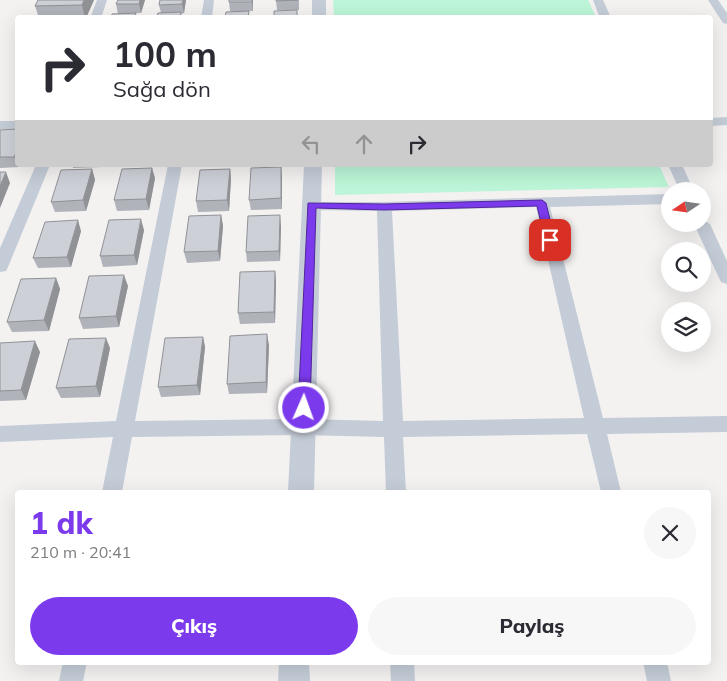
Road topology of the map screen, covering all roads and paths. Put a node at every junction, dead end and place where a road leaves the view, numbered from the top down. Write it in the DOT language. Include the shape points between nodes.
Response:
graph roads {
  1 [pos="102,0"];
  2 [pos="209,0"];
  3 [pos="319,0"];
  4 [pos="598,0"];
  5 [pos="713,0"];
  6 [pos="95,15"];
  7 [pos="206,15"];
  8 [pos="319,15"];
  9 [pos="605,15"];
  10 [pos="727,21"];
  11 [pos="727,121"];
  12 [pos="713,122"];
  13 [pos="0,125"];
  14 [pos="15,125"];
  15 [pos="42,167"];
  16 [pos="175,167"];
  17 [pos="313,167"];
  18 [pos="676,167"];
  19 [pos="683,182"];
  20 [pos="661,200"];
  21 [pos="542,203"];
  22 [pos="312,205"];
  23 [pos="384,207"];
  24 [pos="706,232"];
  25 [pos="0,267"];
  26 [pos="727,278"];
  27 [pos="727,424"];
  28 [pos="594,426"];
  29 [pos="303,427"];
  30 [pos="125,429"];
  31 [pos="393,429"];
  32 [pos="0,434"];
  33 [pos="112,490"];
  34 [pos="301,490"];
  35 [pos="396,490"];
  36 [pos="610,490"];
  37 [pos="74,665"];
  38 [pos="294,665"];
  39 [pos="402,665"];
  40 [pos="656,665"];
  41 [pos="71,681"];
  42 [pos="294,681"];
  43 [pos="403,681"];
  44 [pos="659,681"];
  1 -- 6 [label="street"];
  2 -- 7 [label="street"];
  3 -- 8 [label="street"];
  4 -- 9 [label="street"];
  5 -- 10 [label="street"];
  11 -- 12 [label="street"];
  13 -- 14 [label="street"];
  15 -- 25 [label="street"];
  16 -- 30 [label="street"];
  17 -- 22 [label="street"];
  18 -- 19 [label="street"];
  20 -- 21 [label="street"];
  21 -- 23 [label="street"];
  21 -- 28 [label="street"];
  22 -- 23 [label="street"];
  22 -- 29 [label="street"];
  23 -- 31 [label="street"];
  24 -- 26 [label="street"];
  27 -- 28 [label="street"];
  28 -- 31 [label="street"];
  28 -- 36 [label="street"];
  29 -- 30 [label="street"];
  29 -- 31 [label="street"];
  29 -- 34 [label="street"];
  30 -- 32 [label="street"];
  30 -- 33 [label="street"];
  31 -- 35 [label="street"];
  37 -- 41 [label="street"];
  38 -- 42 [label="street"];
  39 -- 43 [label="street"];
  40 -- 44 [label="street"];
}
